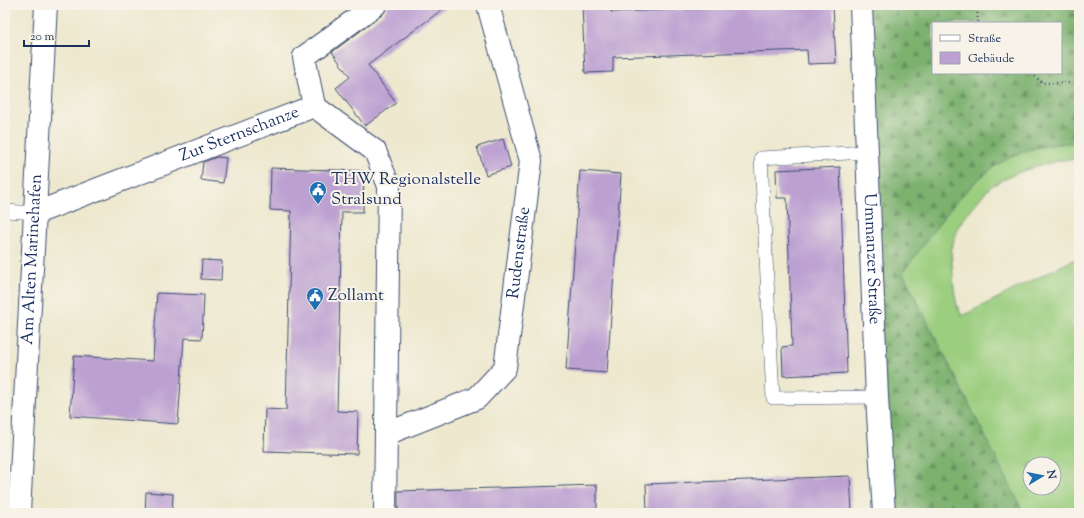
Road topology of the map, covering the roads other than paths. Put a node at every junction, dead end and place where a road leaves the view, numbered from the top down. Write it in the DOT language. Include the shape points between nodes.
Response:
graph roads {
  1 [pos="46,5"];
  2 [pos="375,5"];
  3 [pos="488,5"];
  4 [pos="861,5"];
  5 [pos="314,106"];
  6 [pos="866,152"];
  7 [pos="5,211"];
  8 [pos="36,213"];
  9 [pos="877,396"];
  10 [pos="386,434"];
  11 [pos="14,502"];
  12 [pos="385,513"];
  13 [pos="884,513"];
  1 -- 8 [label="street, Am Alten Marinehafen"];
  2 -- 5 [label="street, Zur Sternschanze" via="304,57"];
  3 -- 10 [label="street, Rudenstraße" via="531,161 505,368 477,398"];
  4 -- 6 [label="street, Ummanzer Straße"];
  5 -- 8 [label="street, Zur Sternschanze"];
  5 -- 10 [label="street" via="375,151 389,186"];
  6 -- 9 [label="street, Ummanzer Straße"];
  6 -- 9 [label="lane" via="761,158 773,398"];
  7 -- 8 [label="lane"];
  8 -- 11 [label="street, Am Alten Marinehafen"];
  9 -- 13 [label="street, Ummanzer Straße"];
  10 -- 12 [label="street"];
}
